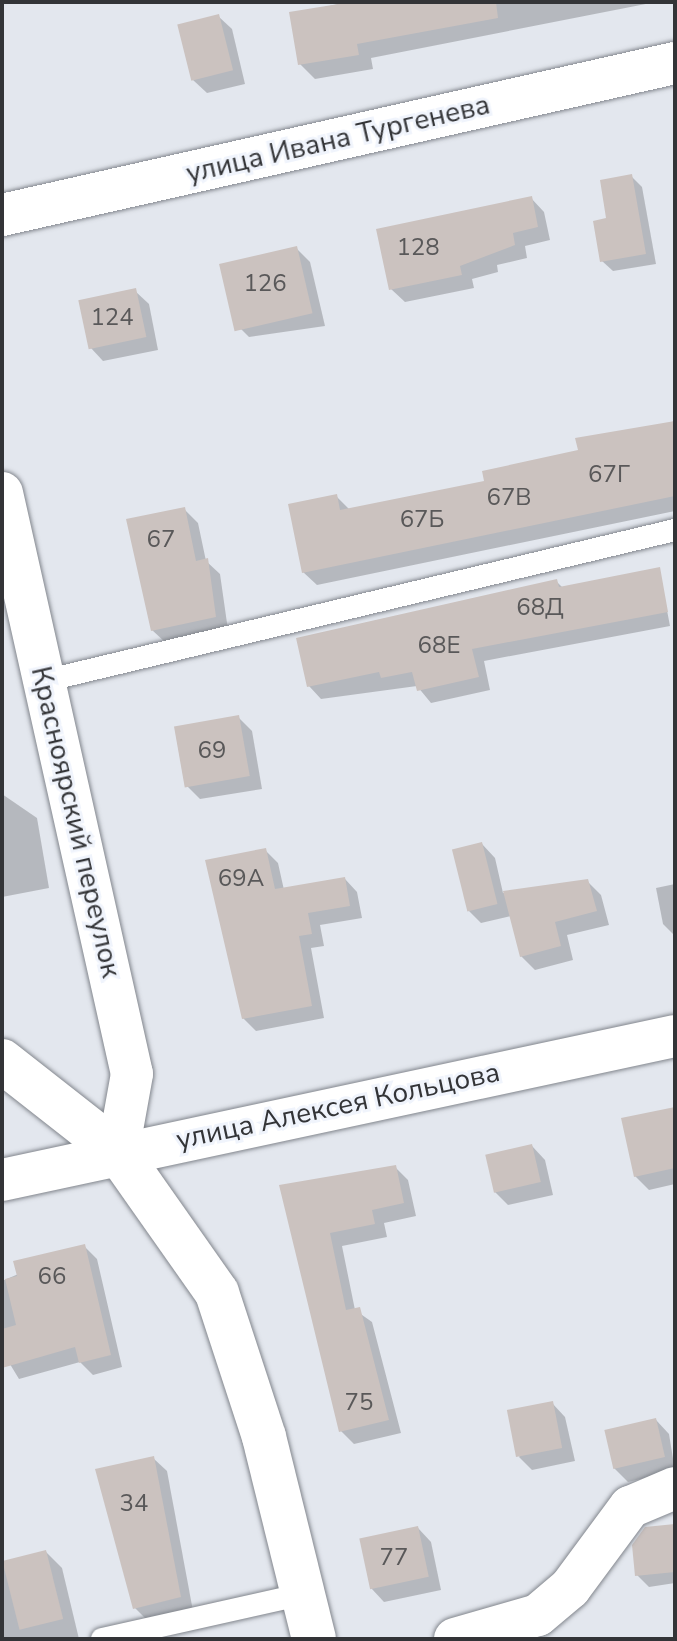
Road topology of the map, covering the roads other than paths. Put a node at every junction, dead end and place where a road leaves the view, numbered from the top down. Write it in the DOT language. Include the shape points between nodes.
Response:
graph roads {
  1 [pos="675,63"];
  2 [pos="2,215"];
  3 [pos="2,493"];
  4 [pos="675,530"];
  5 [pos="44,681"];
  6 [pos="675,1036"];
  7 [pos="2,1061"];
  8 [pos="118,1152"];
  9 [pos="2,1180"];
  10 [pos="675,1488"];
  11 [pos="303,1594"];
  12 [pos="102,1639"];
  13 [pos="314,1639"];
  14 [pos="455,1639"];
  1 -- 2 [label="street, улица Ивана Тургенева"];
  3 -- 5 [label="street, Красноярский переулок"];
  4 -- 5 [label="lane"];
  5 -- 8 [label="street, Красноярский переулок" via="132,1074"];
  6 -- 8 [label="street, улица Алексея Кольцова"];
  7 -- 8 [label="main road"];
  8 -- 9 [label="street, улица Алексея Кольцова"];
  8 -- 11 [label="main road" via="217,1293"];
  10 -- 14 [label="street" via="630,1507 570,1588 538,1615"];
  11 -- 12 [label="lane"];
  11 -- 13 [label="main road"];
}
